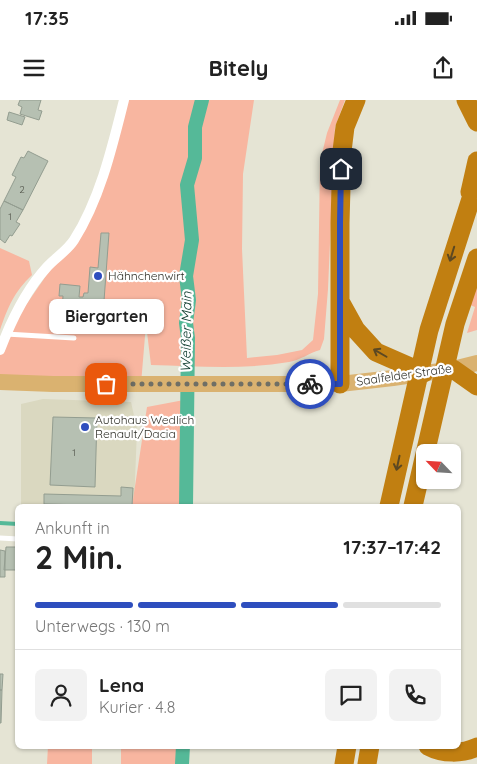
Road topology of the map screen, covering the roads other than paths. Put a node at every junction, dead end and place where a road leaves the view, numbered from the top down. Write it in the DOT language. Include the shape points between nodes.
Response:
graph roads {
  1 [pos="124,100"];
  2 [pos="356,100"];
  3 [pos="466,100"];
  4 [pos="477,122"];
  5 [pos="477,161"];
  6 [pos="477,180"];
  7 [pos="467,208"];
  8 [pos="477,258"];
  9 [pos="341,302"];
  10 [pos="6,334"];
  11 [pos="74,338"];
  12 [pos="0,350"];
  13 [pos="477,363"];
  14 [pos="453,369"];
  15 [pos="424,373"];
  16 [pos="0,382"];
  17 [pos="340,384"];
  18 [pos="477,386"];
  19 [pos="389,504"];
  20 [pos="412,504"];
  21 [pos="0,538"];
  22 [pos="15,539"];
  23 [pos="477,747"];
  24 [pos="346,749"];
  25 [pos="370,749"];
  26 [pos="434,749"];
  27 [pos="344,764"];
  28 [pos="367,764"];
  1 -- 10 [label="street" via="92,209 72,242 46,268 24,299"];
  2 -- 9 [label="highway" via="345,127 342,152"];
  3 -- 4 [label="highway"];
  5 -- 7 [label="highway"];
  6 -- 7 [label="highway"];
  7 -- 19 [label="highway, one-way" via="429,330"];
  8 -- 20 [label="highway" via="455,324"];
  15 -- 9 [label="highway, one-way" via="376,352 356,330"];
  9 -- 17 [label="highway"];
  10 -- 11 [label="lane"];
  10 -- 12 [label="street"];
  13 -- 14 [label="main road, Saalfelder Straße"];
  14 -- 15 [label="main road, Saalfelder Straße"];
  14 -- 18 [label="highway"];
  15 -- 17 [label="main road, Saalfelder Straße"];
  16 -- 17 [label="main road, Saalfelder Straße"];
  21 -- 22 [label="lane"];
  23 -- 26 [label="highway" via="454,752"];
  24 -- 27 [label="highway"];
  25 -- 28 [label="highway"];
}
